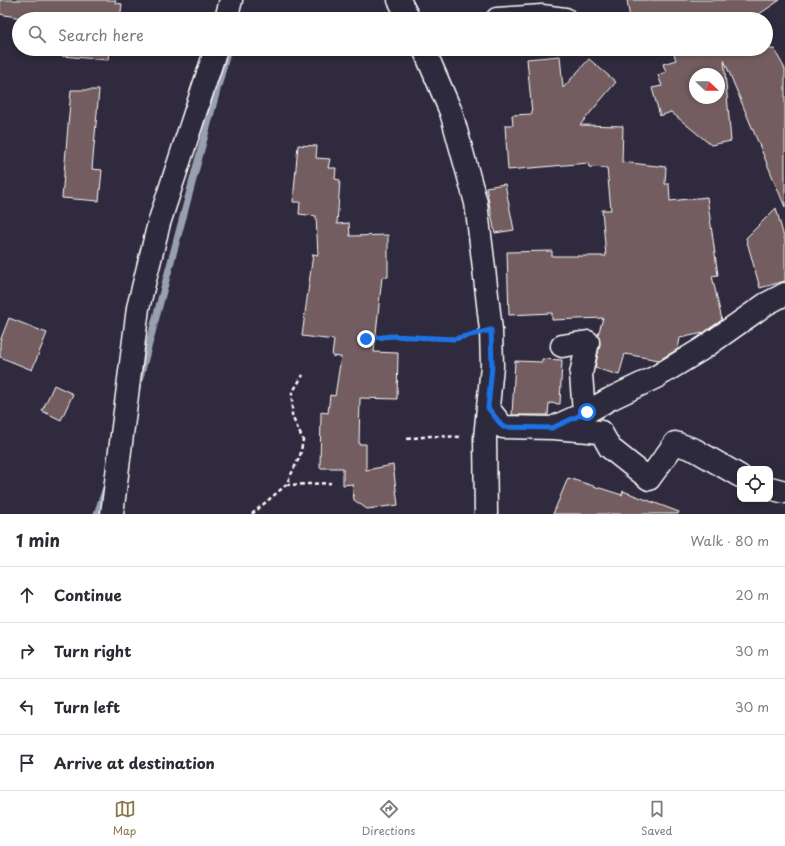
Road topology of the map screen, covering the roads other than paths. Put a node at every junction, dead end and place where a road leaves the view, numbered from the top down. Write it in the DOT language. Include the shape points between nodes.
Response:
graph roads {
  1 [pos="231,0"];
  2 [pos="399,0"];
  3 [pos="228,12"];
  4 [pos="405,12"];
  5 [pos="214,56"];
  6 [pos="427,56"];
  7 [pos="785,294"];
  8 [pos="562,346"];
  9 [pos="488,408"];
  10 [pos="584,413"];
  11 [pos="552,428"];
  12 [pos="737,474"];
  13 [pos="773,489"];
  14 [pos="785,492"];
  15 [pos="112,514"];
  16 [pos="486,514"];
  1 -- 3 [label="street"];
  2 -- 4 [label="street"];
  5 -- 15 [label="street" via="159,223 138,308"];
  6 -- 9 [label="street" via="451,112 476,203 491,330 492,366"];
  7 -- 10 [label="street" via="656,377"];
  8 -- 10 [label="street" via="588,342 581,374"];
  9 -- 11 [label="street" via="503,427"];
  9 -- 16 [label="street" via="485,438"];
  10 -- 11 [label="street"];
  11 -- 12 [label="street" via="601,432 610,448 650,479 675,443 695,450"];
  13 -- 14 [label="street"];
}
